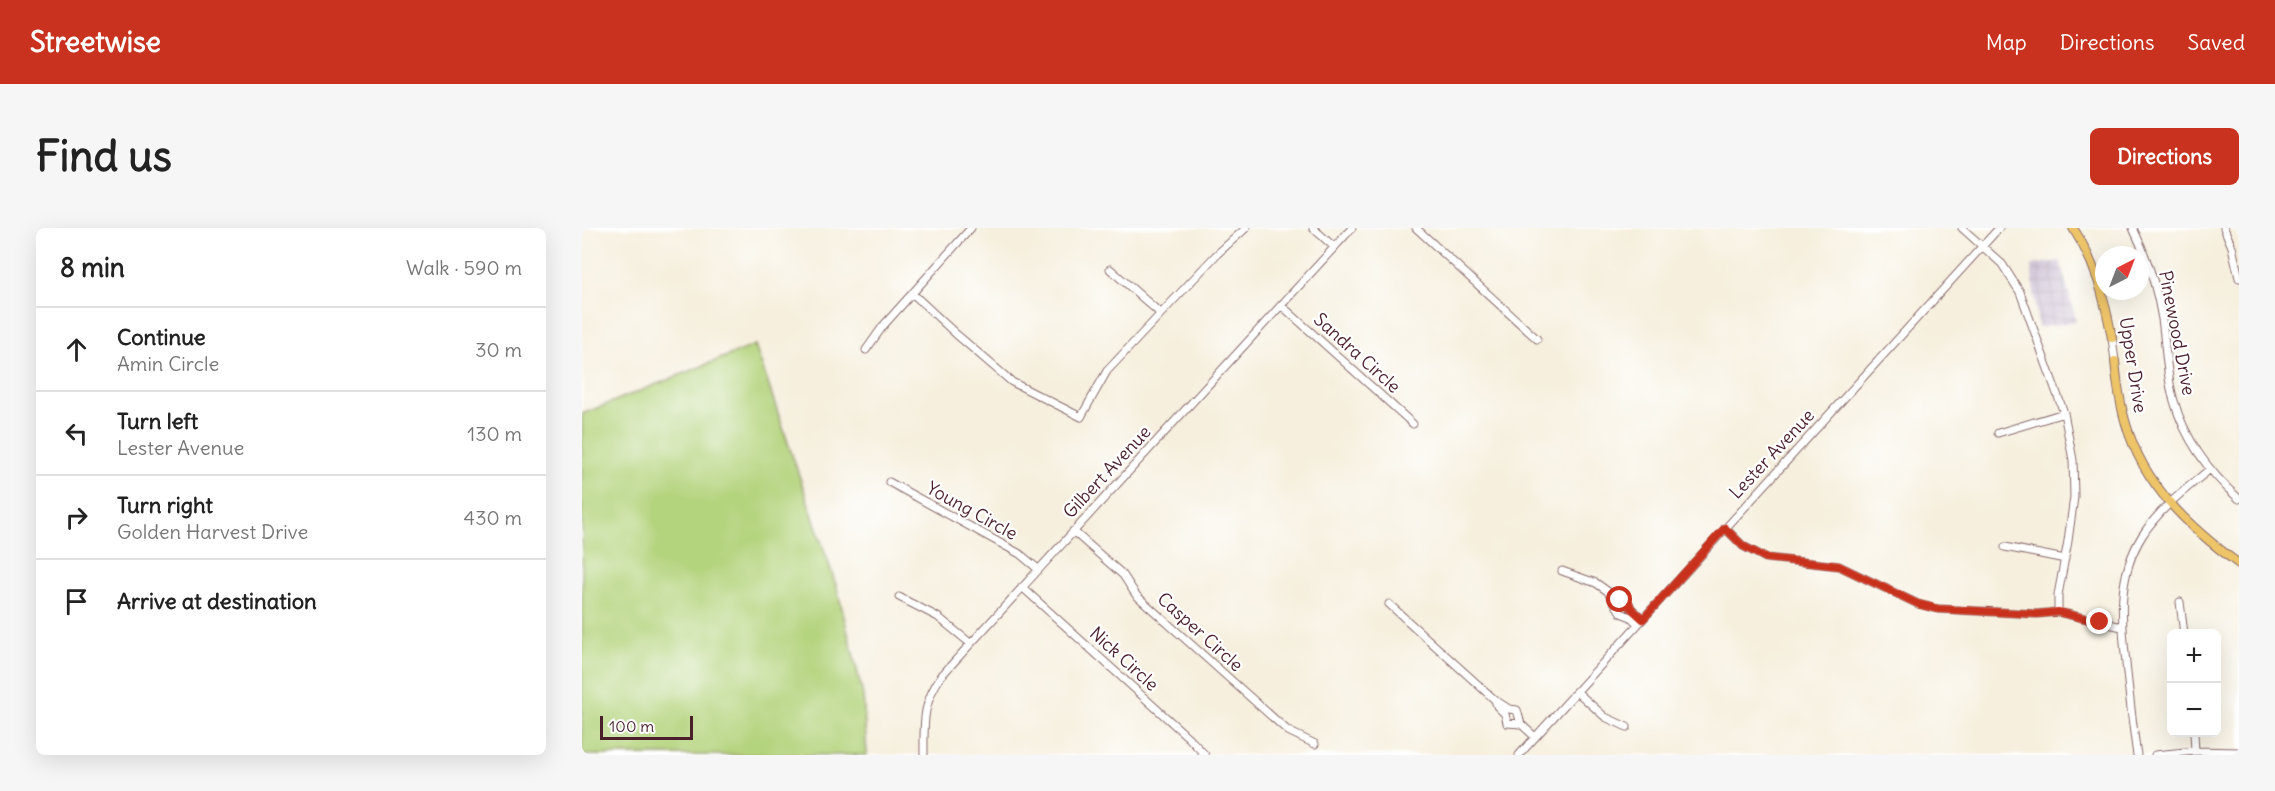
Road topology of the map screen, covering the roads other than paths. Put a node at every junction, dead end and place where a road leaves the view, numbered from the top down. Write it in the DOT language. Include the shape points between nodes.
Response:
graph roads {
  1 [pos="971,228"];
  2 [pos="1246,228"];
  3 [pos="1313,228"];
  4 [pos="1352,228"];
  5 [pos="1416,228"];
  6 [pos="1962,228"];
  7 [pos="1999,228"];
  8 [pos="2073,228"];
  9 [pos="2133,228"];
  10 [pos="2224,228"];
  11 [pos="1334,247"];
  12 [pos="1983,247"];
  13 [pos="1110,269"];
  14 [pos="2239,278"];
  15 [pos="912,293"];
  16 [pos="1281,305"];
  17 [pos="1160,313"];
  18 [pos="2112,338"];
  19 [pos="1537,339"];
  20 [pos="866,350"];
  21 [pos="2115,361"];
  22 [pos="2064,413"];
  23 [pos="1413,424"];
  24 [pos="1998,433"];
  25 [pos="2210,469"];
  26 [pos="889,482"];
  27 [pos="2239,499"];
  28 [pos="2169,503"];
  29 [pos="1725,528"];
  30 [pos="1073,531"];
  31 [pos="2005,547"];
  32 [pos="2065,559"];
  33 [pos="2239,564"];
  34 [pos="1038,569"];
  35 [pos="1562,571"];
  36 [pos="1022,587"];
  37 [pos="1608,592"];
  38 [pos="899,597"];
  39 [pos="2180,602"];
  40 [pos="1389,604"];
  41 [pos="2058,612"];
  42 [pos="1641,622"];
  43 [pos="2122,627"];
  44 [pos="2183,629"];
  45 [pos="970,643"];
  46 [pos="1576,691"];
  47 [pos="1495,700"];
  48 [pos="1521,724"];
  49 [pos="1627,727"];
  50 [pos="2195,737"];
  51 [pos="1535,738"];
  52 [pos="1315,744"];
  53 [pos="2196,751"];
  54 [pos="2239,752"];
  55 [pos="924,755"];
  56 [pos="1205,755"];
  57 [pos="1519,755"];
  58 [pos="2138,755"];
  59 [pos="2155,755"];
  1 -- 15 [label="street"];
  2 -- 17 [label="street"];
  3 -- 11 [label="street"];
  4 -- 11 [label="street, Gilbert Avenue"];
  5 -- 19 [label="street"];
  6 -- 12 [label="street"];
  7 -- 12 [label="street, Lester Avenue"];
  8 -- 18 [label="main road, Upper Drive" via="2086,247 2103,291"];
  9 -- 25 [label="street, Pinewood Drive" via="2154,283 2174,402 2186,433"];
  10 -- 14 [label="street"];
  11 -- 16 [label="street, Gilbert Avenue"];
  12 -- 22 [label="street" via="2002,264 2020,292"];
  12 -- 29 [label="street, Lester Avenue"];
  13 -- 17 [label="street"];
  15 -- 17 [label="street" via="1012,382 1081,417 1107,371"];
  15 -- 20 [label="street"];
  16 -- 23 [label="street, Sandra Circle"];
  16 -- 30 [label="street, Gilbert Avenue"];
  18 -- 21 [label="street, Upper Drive"];
  21 -- 28 [label="main road, Upper Drive" via="2126,424 2138,457"];
  22 -- 24 [label="street"];
  22 -- 32 [label="street" via="2073,460 2074,497"];
  25 -- 27 [label="street, Pinewood Drive"];
  25 -- 28 [label="street"];
  26 -- 34 [label="street, Young Circle" via="1020,554"];
  28 -- 33 [label="main road, Upper Drive" via="2203,537"];
  28 -- 43 [label="street" via="2142,535 2133,554 2122,591"];
  29 -- 41 [label="street" via="1743,546 1766,558 1839,566 1918,604 1938,609"];
  29 -- 42 [label="street, Lester Avenue"];
  30 -- 34 [label="street, Gilbert Avenue"];
  30 -- 52 [label="street, Casper Circle" via="1123,575 1136,595 1287,731"];
  31 -- 32 [label="street"];
  32 -- 41 [label="street"];
  34 -- 36 [label="street, Gilbert Avenue"];
  35 -- 37 [label="street" via="1596,583"];
  36 -- 45 [label="street, Gilbert Avenue"];
  36 -- 56 [label="street, Nick Circle"];
  37 -- 42 [label="street" via="1629,603"];
  37 -- 42 [label="street" via="1621,614"];
  38 -- 45 [label="street" via="938,616"];
  39 -- 44 [label="street"];
  40 -- 47 [label="street"];
  41 -- 43 [label="street"];
  42 -- 46 [label="street, Lester Avenue"];
  43 -- 58 [label="street"];
  45 -- 55 [label="street, Gilbert Avenue" via="932,688 926,704"];
  46 -- 49 [label="street" via="1605,717"];
  46 -- 51 [label="street, Lester Avenue"];
  47 -- 48 [label="street" via="1517,710"];
  47 -- 48 [label="street" via="1507,723"];
  48 -- 51 [label="street"];
  50 -- 53 [label="street"];
  51 -- 57 [label="street, Lester Avenue"];
  53 -- 54 [label="street"];
  53 -- 59 [label="street"];
}
